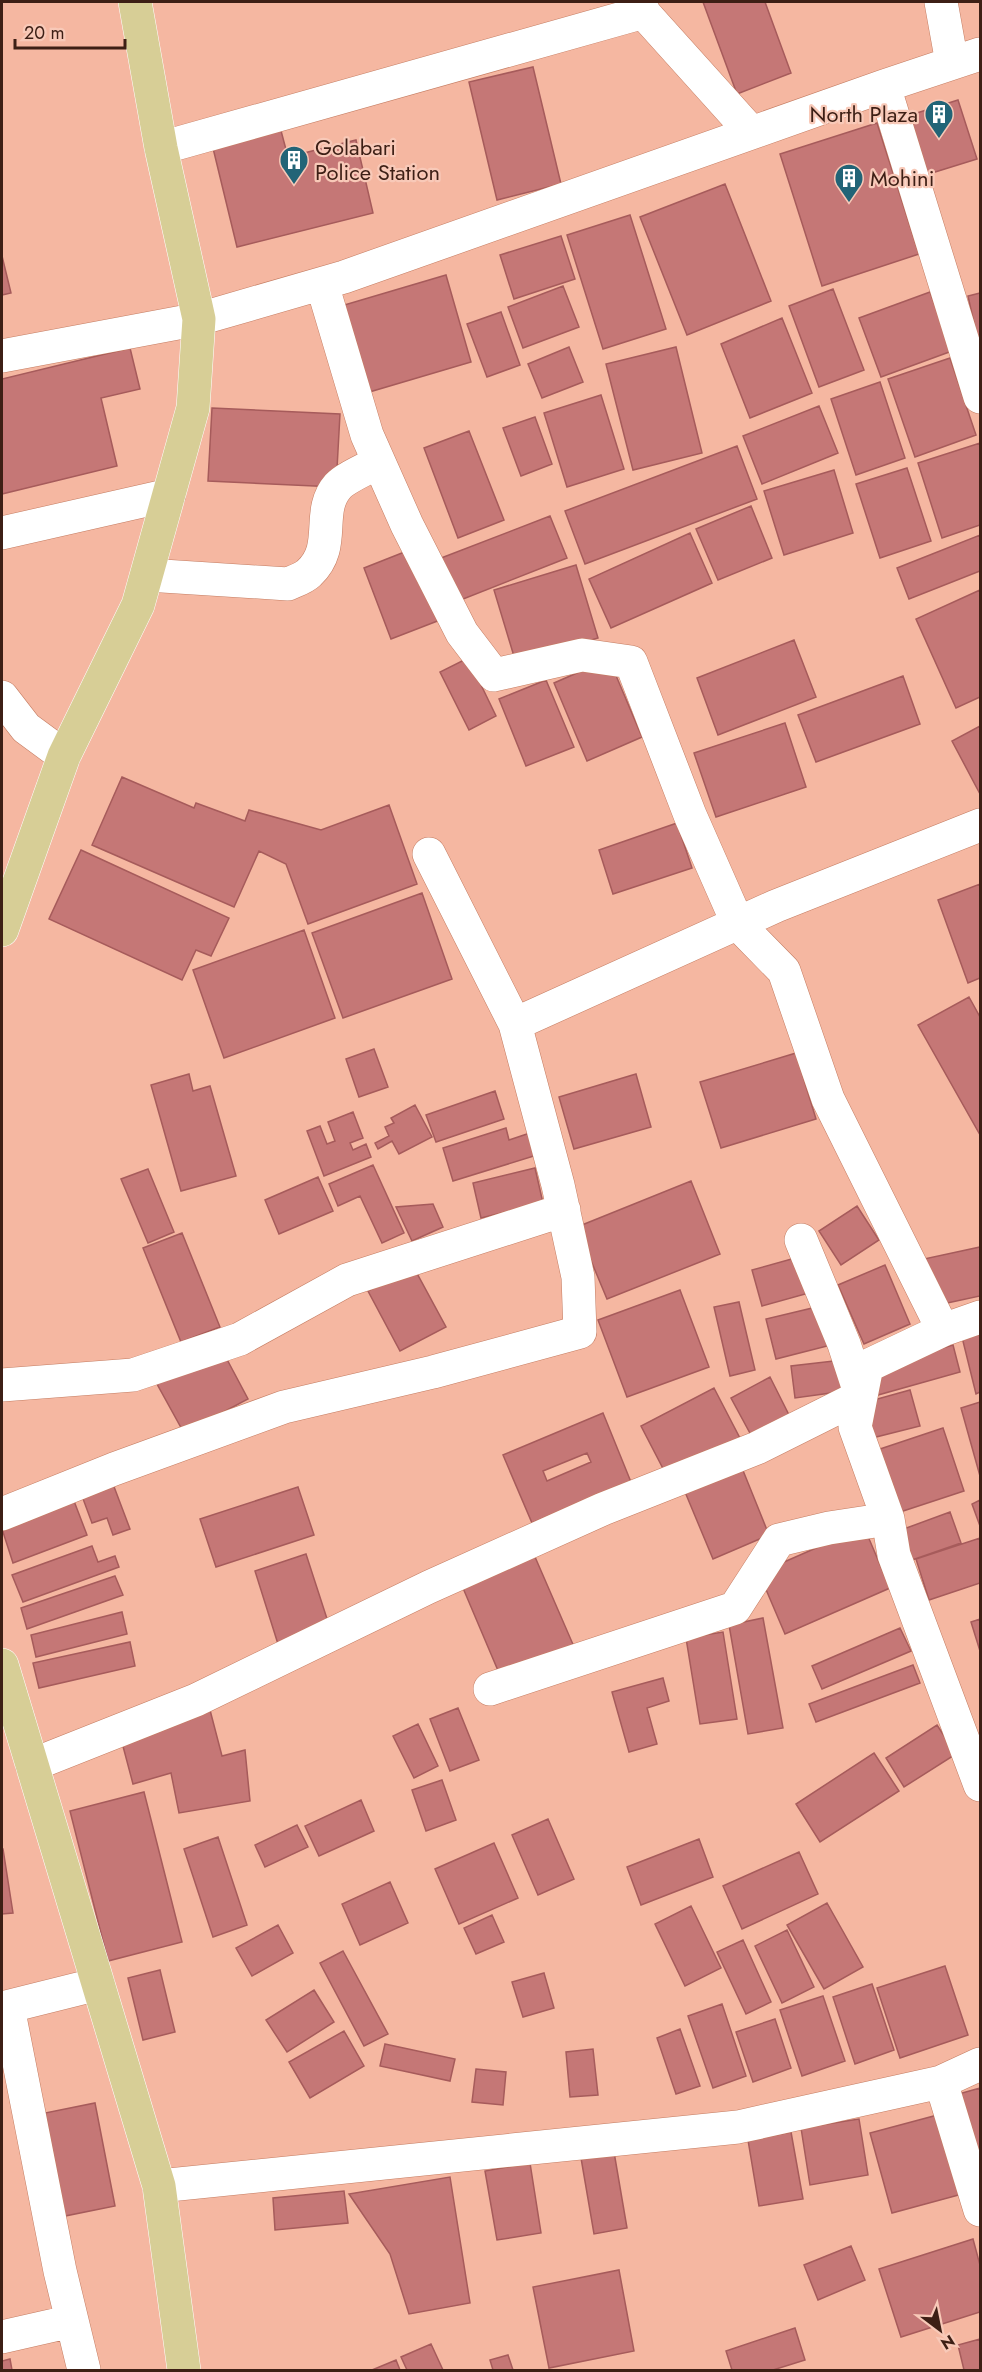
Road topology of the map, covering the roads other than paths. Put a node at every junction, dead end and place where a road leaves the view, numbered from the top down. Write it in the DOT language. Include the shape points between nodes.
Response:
graph roads {
  1 [pos="135,2"];
  2 [pos="941,2"];
  3 [pos="639,7"];
  4 [pos="966,59"];
  5 [pos="884,86"];
  6 [pos="751,132"];
  7 [pos="161,148"];
  8 [pos="322,284"];
  9 [pos="199,319"];
  10 [pos="2,356"];
  11 [pos="981,397"];
  12 [pos="378,462"];
  13 [pos="169,495"];
  14 [pos="2,533"];
  15 [pos="147,575"];
  16 [pos="2,697"];
  17 [pos="64,756"];
  18 [pos="981,825"];
  19 [pos="429,854"];
  20 [pos="738,924"];
  21 [pos="2,930"];
  22 [pos="515,1024"];
  23 [pos="564,1210"];
  24 [pos="801,1240"];
  25 [pos="981,1317"];
  26 [pos="943,1330"];
  27 [pos="2,1385"];
  28 [pos="861,1396"];
  29 [pos="2,1514"];
  30 [pos="888,1519"];
  31 [pos="2,1665"];
  32 [pos="490,1689"];
  33 [pos="32,1765"];
  34 [pos="981,1785"];
  35 [pos="98,1984"];
  36 [pos="5,2008"];
  37 [pos="981,2064"];
  38 [pos="941,2082"];
  39 [pos="14,2107"];
  40 [pos="159,2186"];
  41 [pos="981,2210"];
  42 [pos="72,2321"];
  43 [pos="2,2337"];
  44 [pos="84,2370"];
  45 [pos="184,2370"];
  1 -- 7 [label="main road"];
  2 -- 4 [label="street"];
  3 -- 6 [label="street"];
  3 -- 7 [label="street"];
  4 -- 5 [label="street"];
  5 -- 6 [label="street"];
  5 -- 11 [label="street"];
  6 -- 8 [label="street"];
  7 -- 9 [label="main road"];
  8 -- 9 [label="street"];
  8 -- 12 [label="street"];
  9 -- 10 [label="street"];
  9 -- 13 [label="main road" via="193,408"];
  12 -- 15 [label="street" via="338,485 326,506 322,556 309,573 288,584"];
  12 -- 20 [label="street" via="462,633 494,675 582,655 631,662 690,815"];
  13 -- 14 [label="street"];
  13 -- 15 [label="main road"];
  15 -- 17 [label="main road" via="138,605"];
  16 -- 17 [label="street" via="26,728"];
  17 -- 21 [label="main road"];
  18 -- 20 [label="street"];
  19 -- 22 [label="street"];
  20 -- 22 [label="street"];
  20 -- 26 [label="street" via="784,971 828,1099"];
  22 -- 23 [label="street"];
  23 -- 27 [label="street" via="347,1280 240,1339 133,1375"];
  23 -- 29 [label="street" via="578,1277 580,1332 284,1407"];
  24 -- 28 [label="street"];
  25 -- 26 [label="street"];
  26 -- 28 [label="street" via="867,1366"];
  28 -- 30 [label="street" via="855,1427"];
  28 -- 33 [label="street" via="757,1448 603,1509 429,1587 196,1700"];
  30 -- 32 [label="street" via="779,1540 735,1608"];
  30 -- 34 [label="street" via="894,1555"];
  31 -- 33 [label="main road"];
  33 -- 35 [label="main road"];
  35 -- 36 [label="street"];
  35 -- 40 [label="main road"];
  36 -- 39 [label="street"];
  37 -- 38 [label="street"];
  38 -- 40 [label="street" via="738,2127"];
  38 -- 41 [label="street"];
  39 -- 42 [label="street" via="38,2148"];
  40 -- 45 [label="main road"];
  42 -- 43 [label="street"];
  42 -- 44 [label="street"];
}
